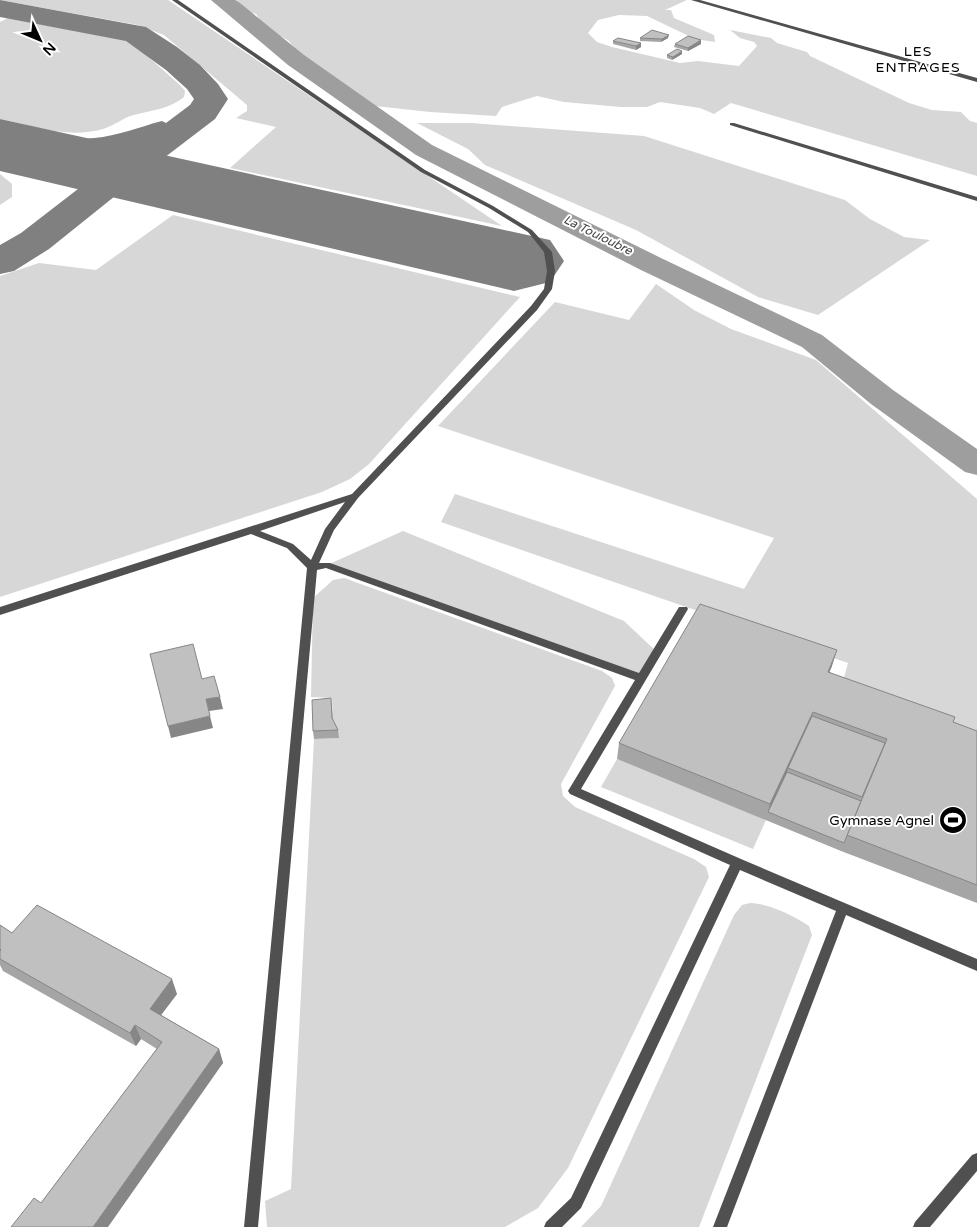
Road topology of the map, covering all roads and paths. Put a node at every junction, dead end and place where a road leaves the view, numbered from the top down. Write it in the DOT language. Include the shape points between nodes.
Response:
graph roads {
  1 [pos="175,0"];
  2 [pos="694,0"];
  3 [pos="977,80"];
  4 [pos="732,124"];
  5 [pos="977,199"];
  6 [pos="355,496"];
  7 [pos="251,530"];
  8 [pos="312,567"];
  9 [pos="683,609"];
  10 [pos="0,611"];
  11 [pos="642,678"];
  12 [pos="737,863"];
  13 [pos="843,908"];
  14 [pos="977,965"];
  15 [pos="977,1160"];
  16 [pos="252,1227"];
  17 [pos="551,1227"];
  18 [pos="720,1227"];
  19 [pos="920,1227"];
  1 -- 6 [label="street" via="423,171 530,231 548,252 551,271 548,289 534,308"];
  2 -- 3 [label="street"];
  4 -- 5 [label="street"];
  6 -- 7 [label="street"];
  6 -- 8 [label="street" via="330,530"];
  7 -- 8 [label="street" via="290,546"];
  7 -- 10 [label="street"];
  8 -- 11 [label="street" via="327,565"];
  8 -- 16 [label="street"];
  9 -- 11 [label="street"];
  11 -- 12 [label="street" via="574,791"];
  12 -- 13 [label="street"];
  12 -- 17 [label="street" via="576,1203"];
  13 -- 14 [label="street"];
  13 -- 18 [label="street"];
  15 -- 19 [label="street"];
}
